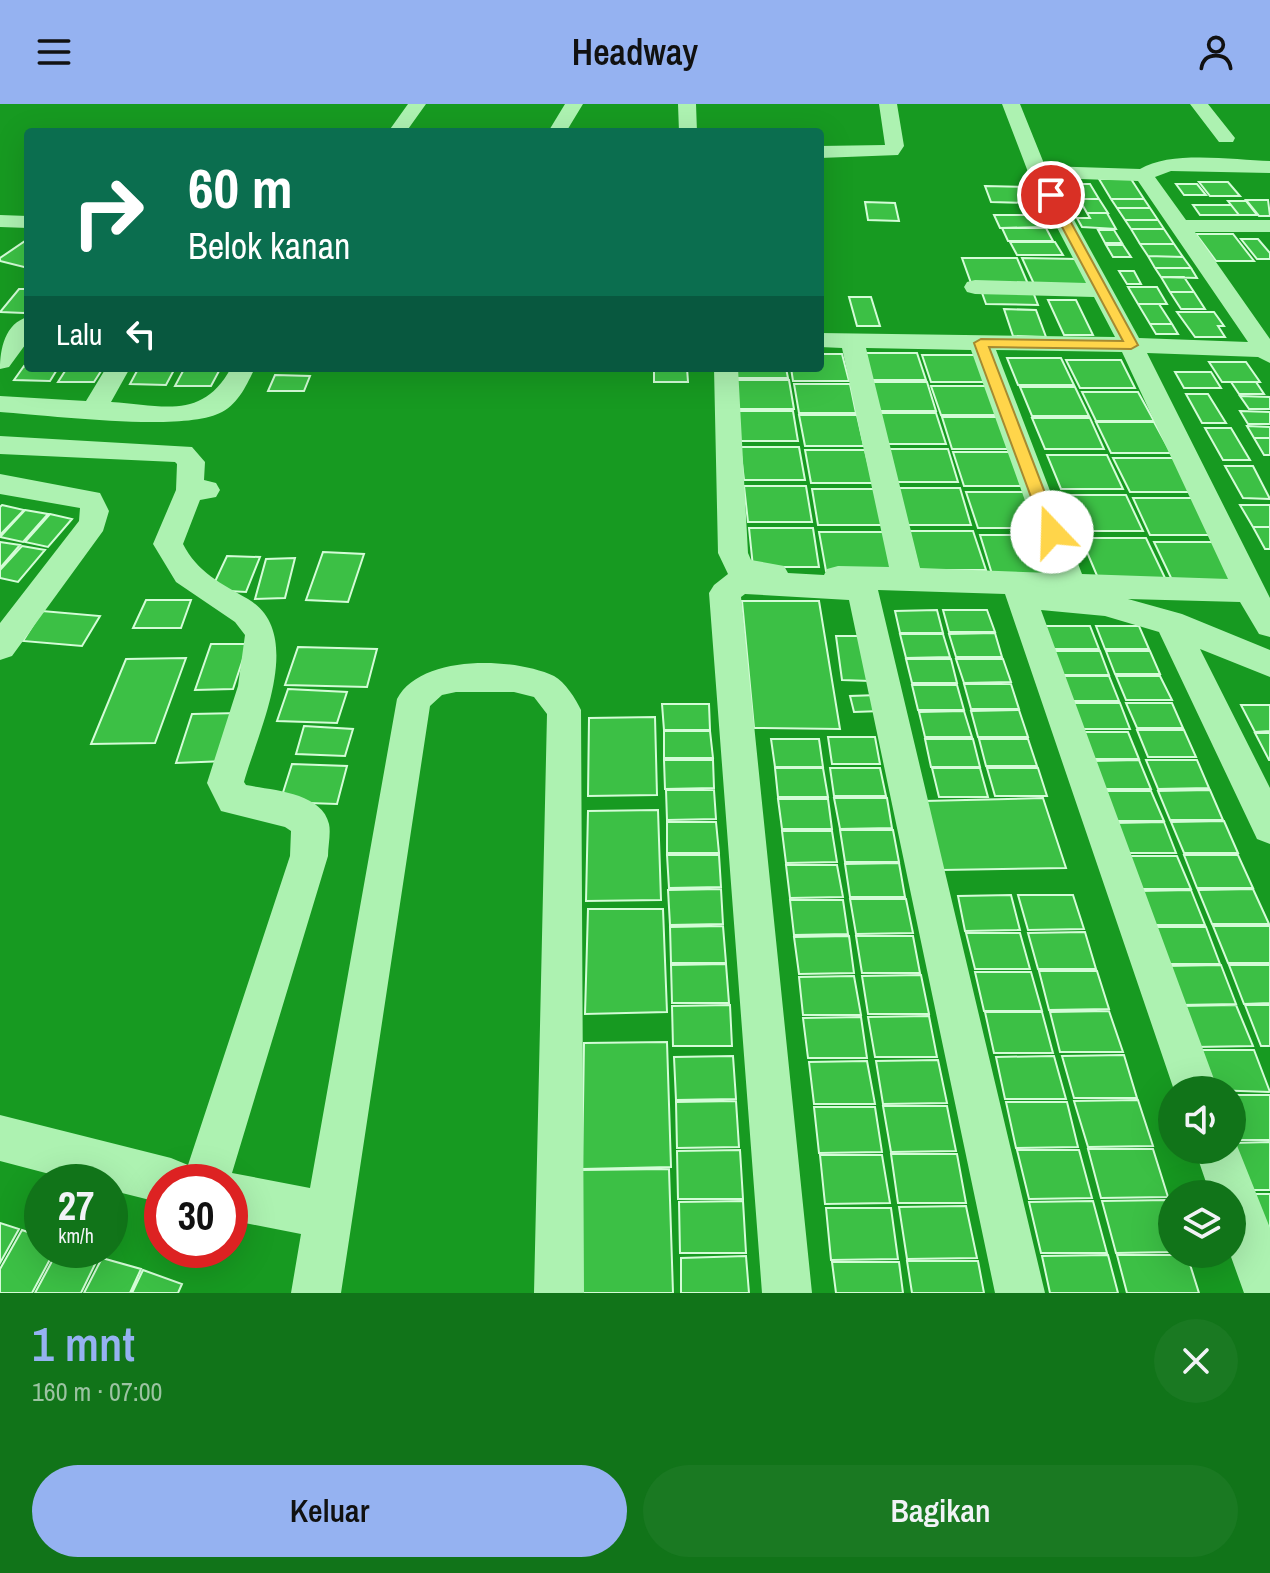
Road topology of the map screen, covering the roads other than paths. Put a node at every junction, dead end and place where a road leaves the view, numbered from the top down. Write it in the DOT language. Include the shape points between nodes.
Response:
graph roads {
  1 [pos="417,104"];
  2 [pos="574,104"];
  3 [pos="687,104"];
  4 [pos="888,104"];
  5 [pos="1011,104"];
  6 [pos="1199,104"];
  7 [pos="400,128"];
  8 [pos="559,128"];
  9 [pos="688,128"];
  10 [pos="1226,138"];
  11 [pos="824,152"];
  12 [pos="1270,167"];
  13 [pos="1038,172"];
  14 [pos="1144,175"];
  15 [pos="14,222"];
  16 [pos="1179,226"];
  17 [pos="1270,226"];
  18 [pos="0,239"];
  19 [pos="975,287"];
  20 [pos="1101,290"];
  21 [pos="24,329"];
  22 [pos="824,340"];
  23 [pos="852,340"];
  24 [pos="981,343"];
  25 [pos="1131,345"];
  26 [pos="1268,353"];
  27 [pos="0,362"];
  28 [pos="116,372"];
  29 [pos="241,372"];
  30 [pos="726,372"];
  31 [pos="0,404"];
  32 [pos="94,409"];
  33 [pos="0,445"];
  34 [pos="0,484"];
  35 [pos="907,580"];
  36 [pos="1072,587"];
  37 [pos="1249,591"];
  38 [pos="0,598"];
  39 [pos="31,605"];
  40 [pos="1171,623"];
  41 [pos="1270,625"];
  42 [pos="0,647"];
  43 [pos="1270,664"];
  44 [pos="1270,827"];
  45 [pos="1191,1076"];
  46 [pos="0,1138"];
  47 [pos="212,1164"];
  48 [pos="1223,1164"];
  49 [pos="144,1175"];
  50 [pos="248,1200"];
  51 [pos="329,1216"];
  52 [pos="316,1293"];
  53 [pos="559,1293"];
  54 [pos="787,1293"];
  55 [pos="1020,1293"];
  56 [pos="1269,1293"];
  1 -- 7 [label="street"];
  2 -- 8 [label="street"];
  3 -- 9 [label="street"];
  4 -- 11 [label="street" via="895,146 891,151"];
  5 -- 13 [label="street"];
  6 -- 10 [label="street"];
  12 -- 14 [label="street" via="1171,165"];
  13 -- 14 [label="street"];
  13 -- 20 [label="street"];
  14 -- 16 [label="street"];
  15 -- 18 [label="street"];
  16 -- 17 [label="street"];
  16 -- 26 [label="street"];
  19 -- 20 [label="street"];
  20 -- 25 [label="street"];
  21 -- 27 [label="street"];
  22 -- 23 [label="street"];
  23 -- 24 [label="street"];
  23 -- 35 [label="street"];
  24 -- 25 [label="street"];
  24 -- 36 [label="street"];
  25 -- 26 [label="street"];
  25 -- 37 [label="street"];
  28 -- 32 [label="street"];
  29 -- 32 [label="street" via="229,396 199,413"];
  30 -- 35 [label="street" via="733,553 741,570"];
  31 -- 32 [label="street"];
  33 -- 47 [label="street" via="182,453 191,462 198,490 168,544 180,570 254,620 261,635 261,660 225,783 234,799 295,812 310,824 309,856"];
  34 -- 39 [label="street" via="90,500 94,505 93,524"];
  35 -- 36 [label="street"];
  36 -- 37 [label="street"];
  37 -- 41 [label="street"];
  38 -- 39 [label="street"];
  39 -- 42 [label="street"];
  40 -- 43 [label="street"];
  40 -- 44 [label="street"];
  40 -- 45 [label="street" via="1105,604 1020,596"];
  46 -- 49 [label="street"];
  48 -- 56 [label="street"];
  50 -- 51 [label="street"];
  51 -- 52 [label="street"];
  51 -- 53 [label="street" via="414,699 432,684 456,678 514,678 545,687 564,710"];
  54 -- 55 [label="street" via="725,593 738,582 862,589"];
}
